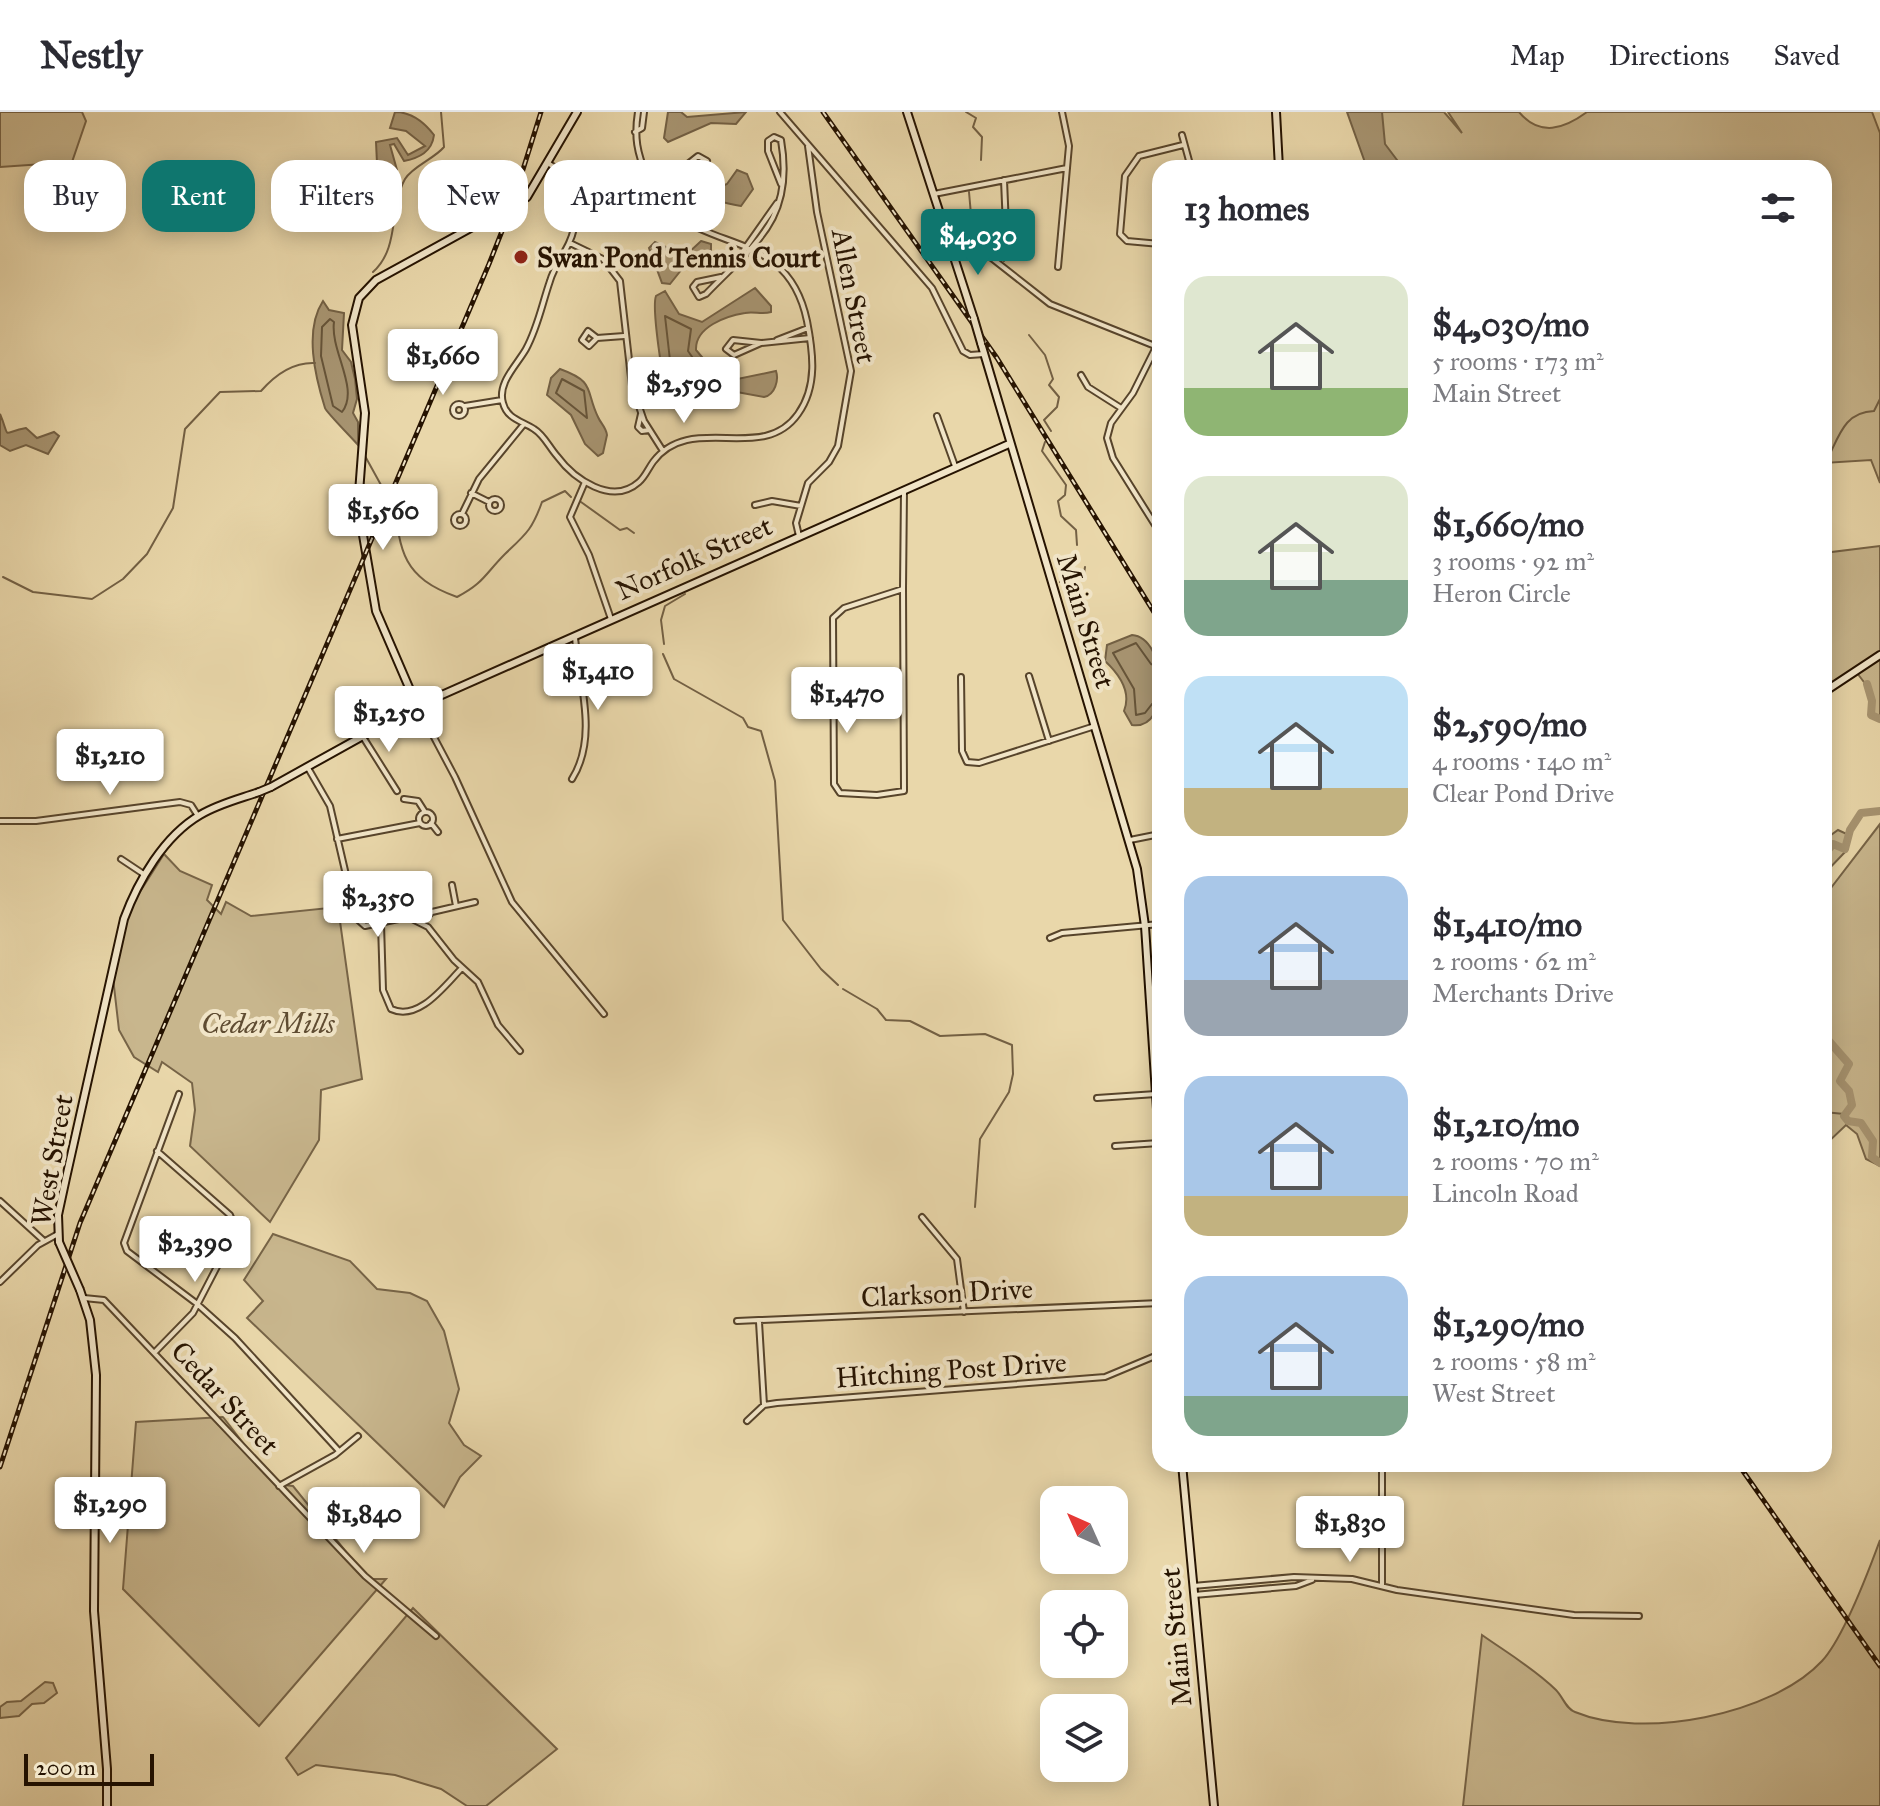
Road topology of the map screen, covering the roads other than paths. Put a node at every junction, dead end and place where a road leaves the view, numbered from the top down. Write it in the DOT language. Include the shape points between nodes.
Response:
graph roads {
  1 [pos="577,112"];
  2 [pos="641,112"];
  3 [pos="780,112"];
  4 [pos="907,112"];
  5 [pos="1062,112"];
  6 [pos="1276,112"];
  7 [pos="1182,135"];
  8 [pos="1183,145"];
  9 [pos="808,146"];
  10 [pos="550,160"];
  11 [pos="641,160"];
  12 [pos="1188,160"];
  13 [pos="1279,160"];
  14 [pos="1067,168"];
  15 [pos="544,169"];
  16 [pos="680,174"];
  17 [pos="1004,180"];
  18 [pos="781,184"];
  19 [pos="934,194"];
  20 [pos="1006,227"];
  21 [pos="573,232"];
  22 [pos="711,232"];
  23 [pos="570,243"];
  24 [pos="952,243"];
  25 [pos="1152,243"];
  26 [pos="752,248"];
  27 [pos="1058,267"];
  28 [pos="721,277"];
  29 [pos="808,328"];
  30 [pos="624,336"];
  31 [pos="597,338"];
  32 [pos="810,338"];
  33 [pos="776,340"];
  34 [pos="761,343"];
  35 [pos="1152,346"];
  36 [pos="984,354"];
  37 [pos="1152,358"];
  38 [pos="1081,375"];
  39 [pos="502,400"];
  40 [pos="464,406"];
  41 [pos="1121,408"];
  42 [pos="937,416"];
  43 [pos="524,424"];
  44 [pos="1009,444"];
  45 [pos="663,451"];
  46 [pos="955,466"];
  47 [pos="585,482"];
  48 [pos="904,489"];
  49 [pos="471,493"];
  50 [pos="489,502"];
  51 [pos="755,505"];
  52 [pos="801,506"];
  53 [pos="462,514"];
  54 [pos="1152,520"];
  55 [pos="799,536"];
  56 [pos="903,589"];
  57 [pos="611,619"];
  58 [pos="574,635"];
  59 [pos="1880,655"];
  60 [pos="1029,676"];
  61 [pos="961,677"];
  62 [pos="1832,687"];
  63 [pos="408,689"];
  64 [pos="417,706"];
  65 [pos="398,716"];
  66 [pos="1095,726"];
  67 [pos="363,737"];
  68 [pos="1049,741"];
  69 [pos="308,768"];
  70 [pos="572,779"];
  71 [pos="397,791"];
  72 [pos="404,799"];
  73 [pos="425,812"];
  74 [pos="198,816"];
  75 [pos="0,821"];
  76 [pos="420,823"];
  77 [pos="431,823"];
  78 [pos="438,832"];
  79 [pos="1152,836"];
  80 [pos="337,839"];
  81 [pos="1130,840"];
  82 [pos="121,859"];
  83 [pos="145,875"];
  84 [pos="452,885"];
  85 [pos="475,902"];
  86 [pos="456,906"];
  87 [pos="421,922"];
  88 [pos="381,924"];
  89 [pos="1152,925"];
  90 [pos="1145,926"];
  91 [pos="1050,938"];
  92 [pos="462,968"];
  93 [pos="604,1014"];
  94 [pos="1152,1033"];
  95 [pos="520,1051"];
  96 [pos="179,1094"];
  97 [pos="1152,1094"];
  98 [pos="1097,1098"];
  99 [pos="1152,1143"];
  100 [pos="1115,1146"];
  101 [pos="156,1151"];
  102 [pos="0,1201"];
  103 [pos="922,1217"];
  104 [pos="58,1238"];
  105 [pos="44,1241"];
  106 [pos="0,1282"];
  107 [pos="84,1298"];
  108 [pos="196,1303"];
  109 [pos="1152,1303"];
  110 [pos="964,1312"];
  111 [pos="737,1321"];
  112 [pos="759,1322"];
  113 [pos="155,1352"];
  114 [pos="1152,1357"];
  115 [pos="764,1405"];
  116 [pos="747,1421"];
  117 [pos="358,1436"];
  118 [pos="339,1451"];
  119 [pos="1183,1472"];
  120 [pos="1382,1472"];
  121 [pos="279,1486"];
  122 [pos="1314,1579"];
  123 [pos="1193,1586"];
  124 [pos="1382,1586"];
  125 [pos="1194,1595"];
  126 [pos="1639,1616"];
  127 [pos="436,1636"];
  128 [pos="107,1806"];
  129 [pos="1214,1806"];
  1 -- 10 [label="main road"];
  2 -- 11 [label="street" via="635,132"];
  3 -- 9 [label="street"];
  4 -- 19 [label="main road, Main Street"];
  5 -- 14 [label="street"];
  6 -- 13 [label="main road"];
  7 -- 8 [label="street"];
  8 -- 12 [label="street"];
  8 -- 25 [label="street" via="1139,156 1125,176 1122,238"];
  9 -- 36 [label="street" via="932,288 963,351"];
  9 -- 52 [label="street, Allen Street" via="851,371 838,446 812,477"];
  14 -- 17 [label="street"];
  14 -- 27 [label="street"];
  15 -- 63 [label="main road" via="522,201 376,280 354,310 365,413 357,484 360,527 376,611"];
  16 -- 16 [label="street" via="706,167 707,161 698,156"];
  17 -- 19 [label="street"];
  17 -- 20 [label="street"];
  18 -- 18 [label="street" via="782,144 774,137 768,151"];
  18 -- 26 [label="street" via="778,201"];
  19 -- 24 [label="main road, Main Street"];
  21 -- 23 [label="street"];
  22 -- 26 [label="street"];
  23 -- 30 [label="street" via="597,254 615,271 623,290"];
  23 -- 39 [label="street" via="552,275 534,332 505,382"];
  24 -- 35 [label="street" via="975,245 1058,308"];
  24 -- 36 [label="main road, Main Street, bridge"];
  26 -- 28 [label="street"];
  26 -- 29 [label="street" via="790,276"];
  28 -- 28 [label="street" via="697,282 694,293 702,296"];
  29 -- 32 [label="street"];
  29 -- 33 [label="street"];
  30 -- 31 [label="street"];
  30 -- 45 [label="street" via="641,414"];
  32 -- 33 [label="street"];
  32 -- 45 [label="street" via="810,387 786,427 755,439 691,438"];
  33 -- 34 [label="street"];
  34 -- 34 [label="street" via="733,340 726,349 739,355"];
  36 -- 44 [label="main road, Main Street"];
  37 -- 41 [label="street"];
  38 -- 41 [label="street" via="1088,387"];
  39 -- 40 [label="street"];
  39 -- 43 [label="street" via="512,417"];
  41 -- 54 [label="street" via="1109,429 1109,448"];
  42 -- 46 [label="street"];
  43 -- 47 [label="street" via="541,434"];
  43 -- 49 [label="street"];
  44 -- 46 [label="main road, Norfolk Street"];
  44 -- 66 [label="main road, Main Street"];
  45 -- 47 [label="street" via="638,483 623,491"];
  46 -- 48 [label="main road, Norfolk Street"];
  47 -- 57 [label="street" via="570,517"];
  48 -- 55 [label="main road, Norfolk Street"];
  48 -- 56 [label="street"];
  49 -- 50 [label="street"];
  49 -- 53 [label="street"];
  51 -- 52 [label="street" via="772,501"];
  52 -- 55 [label="street, Allen Street"];
  55 -- 57 [label="main road, Norfolk Street"];
  56 -- 56 [label="street" via="904,791 840,793 834,784 833,618 844,608"];
  57 -- 58 [label="main road, Norfolk Street"];
  58 -- 64 [label="main road, Norfolk Street"];
  58 -- 70 [label="street" via="587,737"];
  59 -- 62 [label="main road"];
  60 -- 68 [label="street"];
  61 -- 68 [label="street" via="966,761 979,763"];
  63 -- 64 [label="main road"];
  63 -- 65 [label="main road"];
  64 -- 65 [label="main road, Norfolk Street"];
  64 -- 93 [label="street" via="512,902"];
  65 -- 67 [label="main road, West Street"];
  66 -- 68 [label="street"];
  66 -- 81 [label="main road, Main Street"];
  67 -- 69 [label="main road, West Street"];
  67 -- 71 [label="street"];
  69 -- 74 [label="main road, West Street, bridge"];
  69 -- 80 [label="street" via="326,797"];
  72 -- 73 [label="street" via="418,801"];
  73 -- 76 [label="street"];
  73 -- 77 [label="street" via="431,814"];
  74 -- 75 [label="street" via="189,804 179,802"];
  74 -- 83 [label="main road, West Street"];
  76 -- 77 [label="street"];
  76 -- 80 [label="street"];
  77 -- 78 [label="street"];
  79 -- 81 [label="street"];
  80 -- 88 [label="street" via="356,918 365,926"];
  81 -- 90 [label="main road, Main Street"];
  82 -- 83 [label="street"];
  83 -- 104 [label="main road, West Street" via="124,919 66,1178"];
  84 -- 86 [label="street"];
  85 -- 86 [label="street"];
  86 -- 87 [label="street" via="432,912"];
  87 -- 88 [label="street" via="408,917"];
  87 -- 92 [label="street"];
  88 -- 92 [label="street" via="383,990 391,1009 406,1012 420,1007"];
  89 -- 90 [label="street"];
  90 -- 91 [label="street"];
  90 -- 94 [label="main road, Main Street"];
  92 -- 95 [label="street" via="478,982 498,1025"];
  96 -- 101 [label="street"];
  97 -- 98 [label="street"];
  99 -- 100 [label="street"];
  101 -- 108 [label="street" via="124,1243 127,1251"];
  101 -- 108 [label="street" via="236,1226"];
  102 -- 105 [label="street"];
  103 -- 110 [label="street" via="957,1259"];
  104 -- 105 [label="street"];
  104 -- 107 [label="main road, West Street, bridge"];
  105 -- 106 [label="street"];
  107 -- 113 [label="street, Cedar Street" via="101,1297"];
  107 -- 128 [label="main road, West Street" via="96,1375 94,1623"];
  108 -- 113 [label="street" via="193,1313"];
  108 -- 118 [label="street"];
  109 -- 110 [label="street, Clarkson Drive"];
  110 -- 112 [label="street, Clarkson Drive"];
  111 -- 112 [label="street, Clarkson Drive"];
  112 -- 115 [label="street"];
  113 -- 121 [label="street, Cedar Street"];
  114 -- 115 [label="street, Hitching Post Drive" via="1096,1379"];
  115 -- 116 [label="street"];
  117 -- 118 [label="street"];
  118 -- 121 [label="street"];
  119 -- 123 [label="main road, Main Street"];
  120 -- 124 [label="street"];
  121 -- 127 [label="street, Cedar Street" via="365,1576"];
  122 -- 123 [label="street"];
  122 -- 124 [label="street"];
  122 -- 125 [label="street" via="1296,1586"];
  123 -- 125 [label="main road, Main Street"];
  124 -- 126 [label="street" via="1574,1615"];
  125 -- 129 [label="main road, Main Street"];
}
